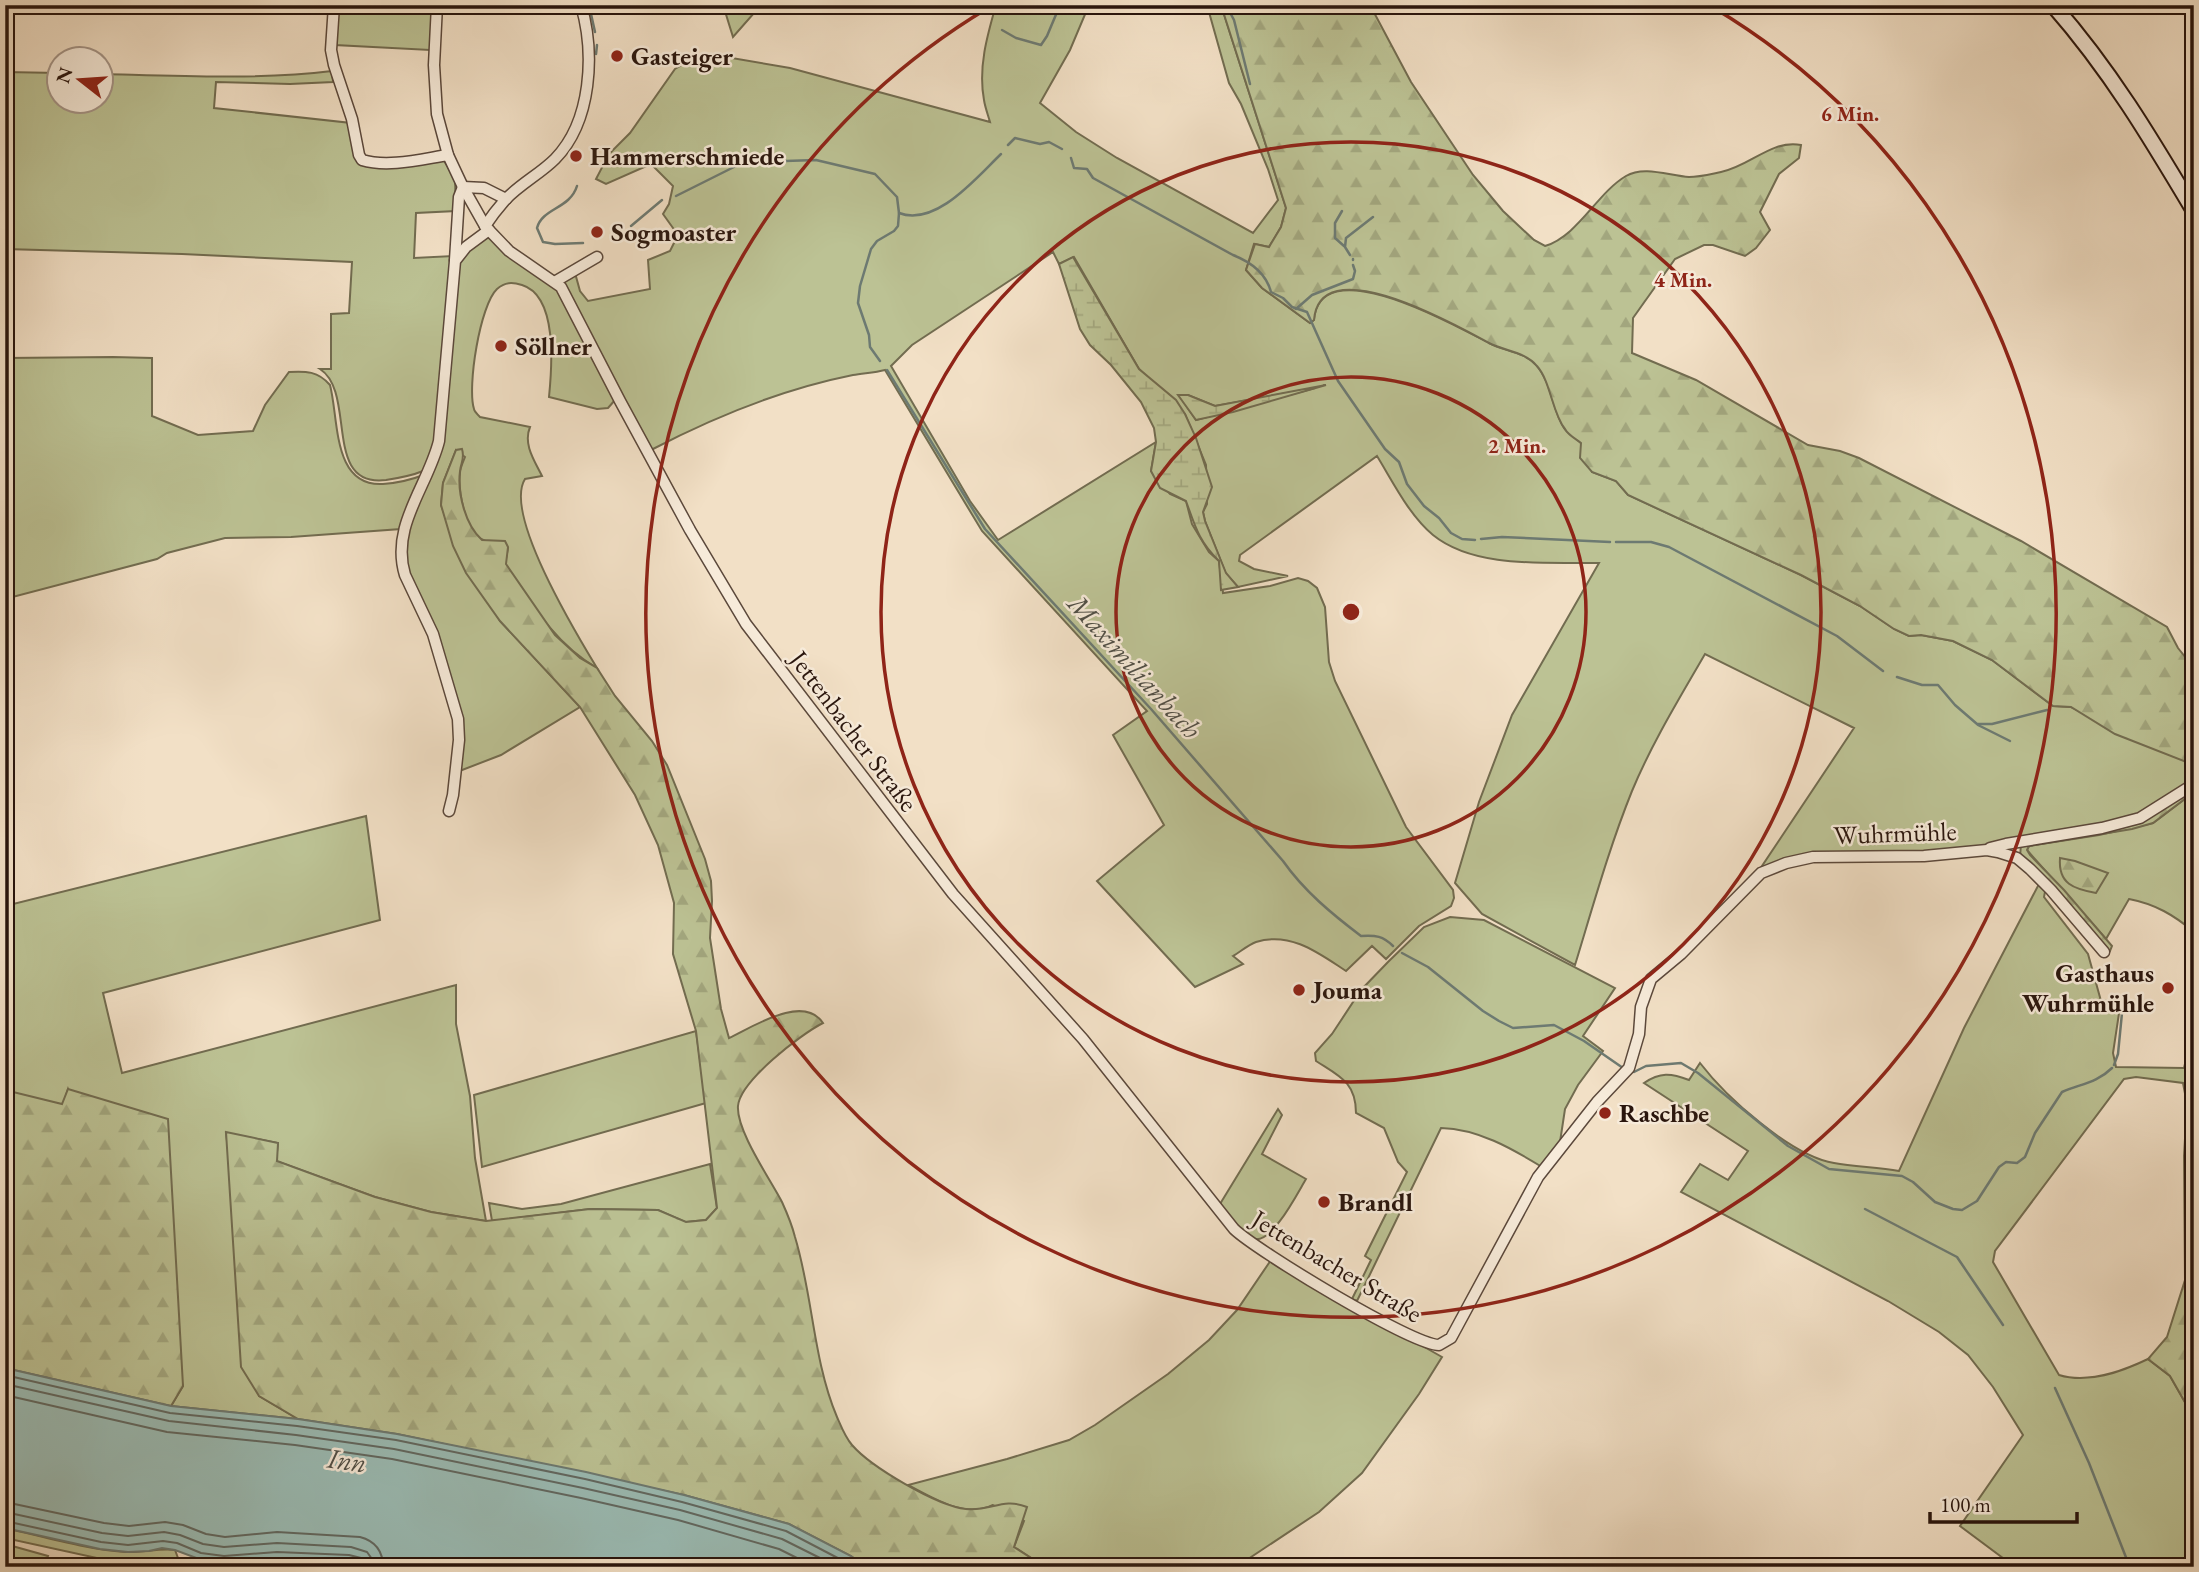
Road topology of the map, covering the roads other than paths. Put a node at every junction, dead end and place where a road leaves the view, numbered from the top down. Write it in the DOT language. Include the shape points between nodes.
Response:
graph roads {
  1 [pos="334,5"];
  2 [pos="437,5"];
  3 [pos="581,5"];
  4 [pos="2053,5"];
  5 [pos="448,155"];
  6 [pos="463,187"];
  7 [pos="506,199"];
  8 [pos="2194,211"];
  9 [pos="487,228"];
  10 [pos="597,257"];
  11 [pos="455,261"];
  12 [pos="556,281"];
  13 [pos="2194,784"];
  14 [pos="449,811"];
  15 [pos="2022,841"];
  16 [pos="1987,850"];
  17 [pos="2017,858"];
  18 [pos="2104,952"];
  19 [pos="1439,1345"];
  1 -- 5 [label="street" via="331,50 362,160 393,162"];
  2 -- 5 [label="street, Jettenbacher Straße" via="435,87"];
  3 -- 7 [label="street" via="590,50 587,87 574,129 553,161"];
  4 -- 8 [label="main road" via="2133,108"];
  5 -- 6 [label="street, Jettenbacher Straße"];
  6 -- 7 [label="street" via="484,188"];
  6 -- 9 [label="street, Jettenbacher Straße"];
  6 -- 11 [label="street"];
  7 -- 9 [label="street"];
  9 -- 11 [label="street"];
  9 -- 12 [label="street, Jettenbacher Straße" via="509,251"];
  10 -- 12 [label="street"];
  11 -- 14 [label="street" via="439,441 404,530 401,551 405,575 433,634 458,719"];
  12 -- 19 [label="street, Jettenbacher Straße" via="736,608 954,894 1083,1039 1242,1236 1409,1336"];
  13 -- 15 [label="street" via="2140,818"];
  15 -- 16 [label="street"];
  15 -- 17 [label="street"];
  16 -- 17 [label="street, Wuhrmühle"];
  16 -- 19 [label="street, Wuhrmühle" via="1814,857 1761,873 1651,979 1629,1068 1538,1177 1457,1328"];
  17 -- 18 [label="street, Wuhrmühle"];
}
